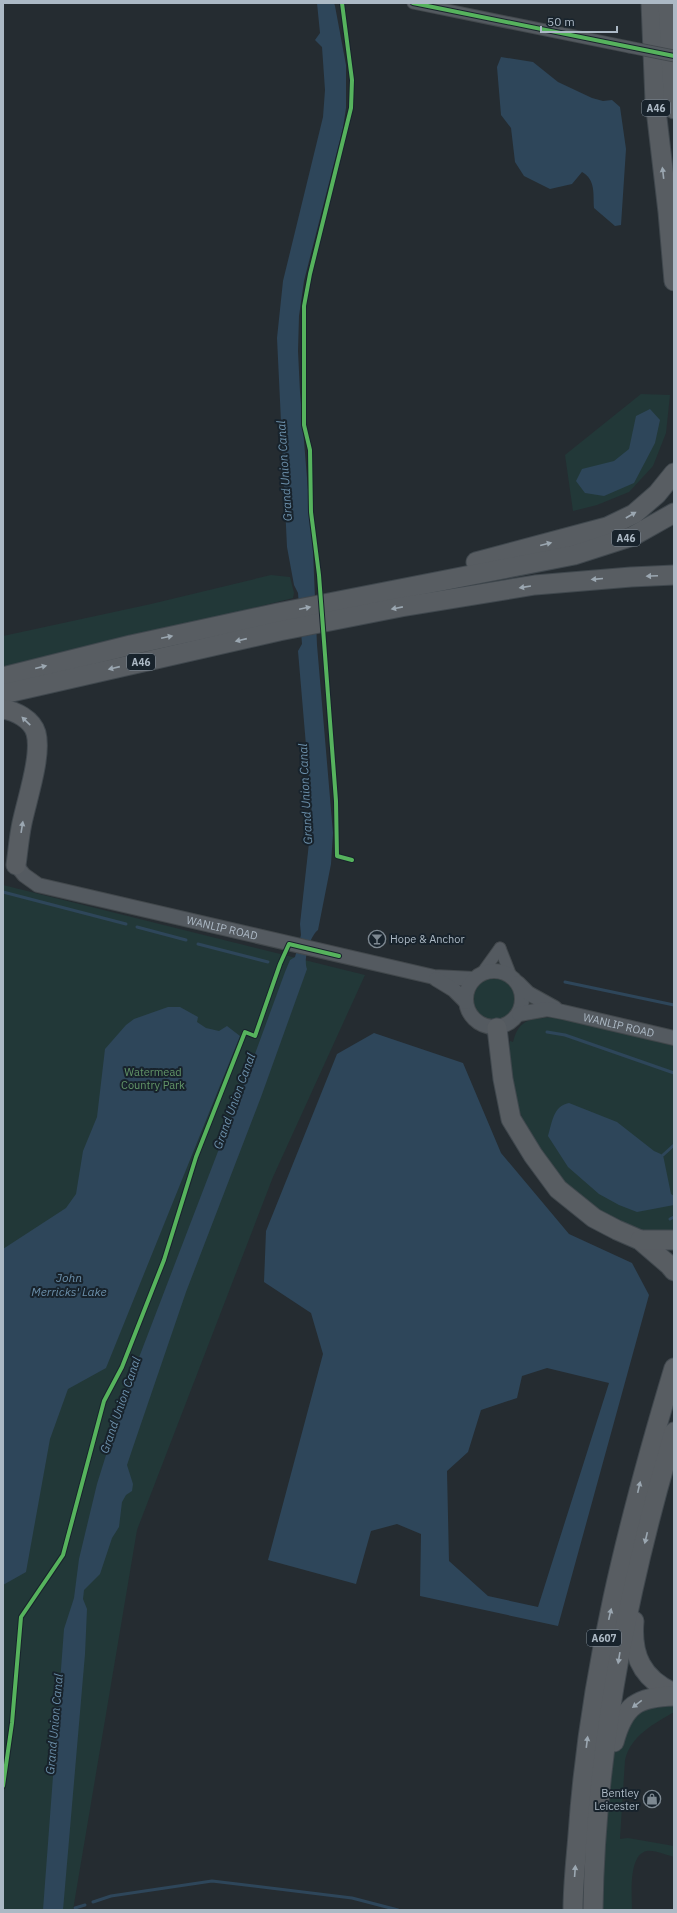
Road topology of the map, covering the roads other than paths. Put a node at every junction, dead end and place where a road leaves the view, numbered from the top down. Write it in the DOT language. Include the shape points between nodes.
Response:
graph roads {
  1 [pos="413,3"];
  2 [pos="651,3"];
  3 [pos="668,3"];
  4 [pos="674,56"];
  5 [pos="674,109"];
  6 [pos="668,212"];
  7 [pos="674,237"];
  8 [pos="674,281"];
  9 [pos="674,473"];
  10 [pos="674,513"];
  11 [pos="674,575"];
  12 [pos="387,591"];
  13 [pos="279,622"];
  14 [pos="3,677"];
  15 [pos="3,694"];
  16 [pos="3,709"];
  17 [pos="16,865"];
  18 [pos="478,976"];
  19 [pos="434,977"];
  20 [pos="514,979"];
  21 [pos="466,1002"];
  22 [pos="563,1012"];
  23 [pos="519,1014"];
  24 [pos="498,1028"];
  25 [pos="674,1038"];
  26 [pos="640,1240"];
  27 [pos="674,1240"];
  28 [pos="674,1271"];
  29 [pos="674,1368"];
  30 [pos="674,1432"];
  31 [pos="636,1579"];
  32 [pos="674,1693"];
  33 [pos="674,1696"];
  34 [pos="599,1797"];
  35 [pos="573,1910"];
  36 [pos="592,1910"];
  1 -- 4 [label="street, bridge"];
  6 -- 2 [label="highway, A46, one-way" via="655,101"];
  3 -- 5 [label="highway, A46"];
  6 -- 7 [label="highway, A46"];
  6 -- 8 [label="highway"];
  12 -- 9 [label="highway, one-way" via="474,563 607,527 634,514 657,494"];
  10 -- 12 [label="highway, A46" via="633,536 574,555"];
  11 -- 13 [label="highway, A46, one-way" via="631,576 535,585 331,621"];
  13 -- 12 [label="highway, A46, one-way" via="331,602"];
  14 -- 13 [label="highway, A46, one-way" via="131,645"];
  13 -- 15 [label="highway, A46, one-way"];
  17 -- 16 [label="highway, one-way" via="34,770 36,732 28,720 15,711"];
  17 -- 19 [label="street, WANLIP ROAD" via="24,875 38,885"];
  18 -- 19 [label="street, WANLIP ROAD"];
  18 -- 20 [label="street" via="497,971"];
  18 -- 20 [label="street" via="500,948"];
  18 -- 21 [label="street" via="468,988"];
  19 -- 21 [label="street, WANLIP ROAD" via="454,990"];
  20 -- 22 [label="street, WANLIP ROAD" via="528,993"];
  20 -- 23 [label="street" via="522,994 523,1001"];
  21 -- 24 [label="street" via="471,1016 478,1023"];
  22 -- 23 [label="street, WANLIP ROAD" via="548,1009"];
  22 -- 25 [label="street, WANLIP ROAD"];
  23 -- 24 [label="street" via="508,1024"];
  24 -- 26 [label="highway" via="510,1119 533,1155 558,1189 594,1218"];
  26 -- 27 [label="highway"];
  26 -- 28 [label="highway"];
  35 -- 29 [label="highway, A607, one-way" via="581,1785 599,1659 643,1471"];
  30 -- 31 [label="highway, A607, one-way"];
  31 -- 32 [label="highway" via="634,1644 649,1677 659,1686"];
  31 -- 34 [label="highway, A607, one-way" via="620,1651"];
  33 -- 34 [label="highway, one-way" via="642,1700 623,1717"];
  34 -- 36 [label="highway, A607"];
}
